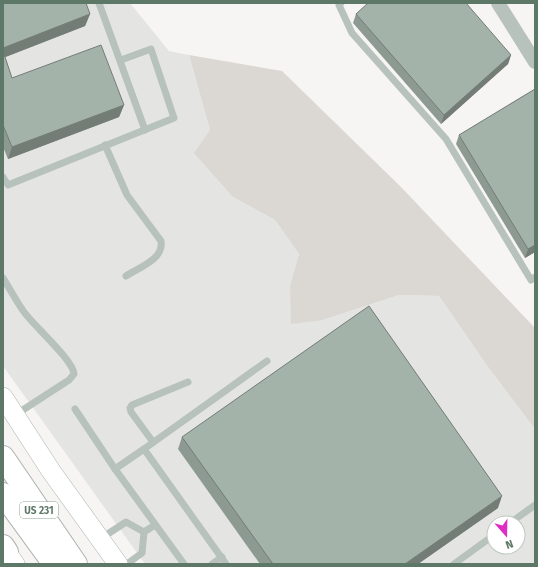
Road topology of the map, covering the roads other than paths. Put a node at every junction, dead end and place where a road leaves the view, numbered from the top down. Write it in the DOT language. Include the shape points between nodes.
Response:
graph roads {
  1 [pos="99,3"];
  2 [pos="341,3"];
  3 [pos="498,3"];
  4 [pos="121,60"];
  5 [pos="535,62"];
  6 [pos="144,130"];
  7 [pos="105,145"];
  8 [pos="3,177"];
  9 [pos="126,276"];
  10 [pos="535,277"];
  11 [pos="3,278"];
  12 [pos="267,361"];
  13 [pos="188,382"];
  14 [pos="3,397"];
  15 [pos="74,409"];
  16 [pos="15,415"];
  17 [pos="153,442"];
  18 [pos="144,449"];
  19 [pos="3,457"];
  20 [pos="115,469"];
  21 [pos="3,494"];
  22 [pos="535,505"];
  23 [pos="521,515"];
  24 [pos="155,525"];
  25 [pos="144,532"];
  26 [pos="100,539"];
  27 [pos="486,541"];
  28 [pos="61,543"];
  29 [pos="222,558"];
  30 [pos="54,564"];
  31 [pos="76,564"];
  32 [pos="85,564"];
  33 [pos="118,564"];
  34 [pos="126,564"];
  35 [pos="184,564"];
  36 [pos="212,564"];
  37 [pos="226,564"];
  38 [pos="454,564"];
  1 -- 4 [label="lane"];
  2 -- 10 [label="lane" via="339,5 352,33 446,139 531,280"];
  3 -- 5 [label="street"];
  4 -- 6 [label="lane"];
  4 -- 6 [label="lane" via="151,49 170,104 174,118"];
  6 -- 7 [label="lane"];
  7 -- 8 [label="lane" via="8,185"];
  7 -- 9 [label="lane" via="127,195 161,241 163,249 159,255"];
  11 -- 16 [label="lane" via="24,312 74,368 74,374 69,380"];
  12 -- 17 [label="lane"];
  13 -- 17 [label="lane" via="130,408"];
  14 -- 16 [label="main road"];
  15 -- 20 [label="lane"];
  16 -- 26 [label="main road"];
  17 -- 18 [label="lane"];
  18 -- 20 [label="lane"];
  18 -- 29 [label="lane"];
  19 -- 28 [label="highway, US 231"];
  20 -- 24 [label="lane"];
  21 -- 30 [label="highway, US 231"];
  22 -- 23 [label="lane"];
  24 -- 25 [label="lane"];
  24 -- 35 [label="lane"];
  25 -- 26 [label="lane" via="126,522"];
  25 -- 34 [label="lane" via="142,553"];
  26 -- 33 [label="main road"];
  27 -- 38 [label="lane"];
  28 -- 31 [label="highway, US 231"];
  28 -- 32 [label="highway"];
  29 -- 36 [label="lane"];
  29 -- 37 [label="lane"];
}
